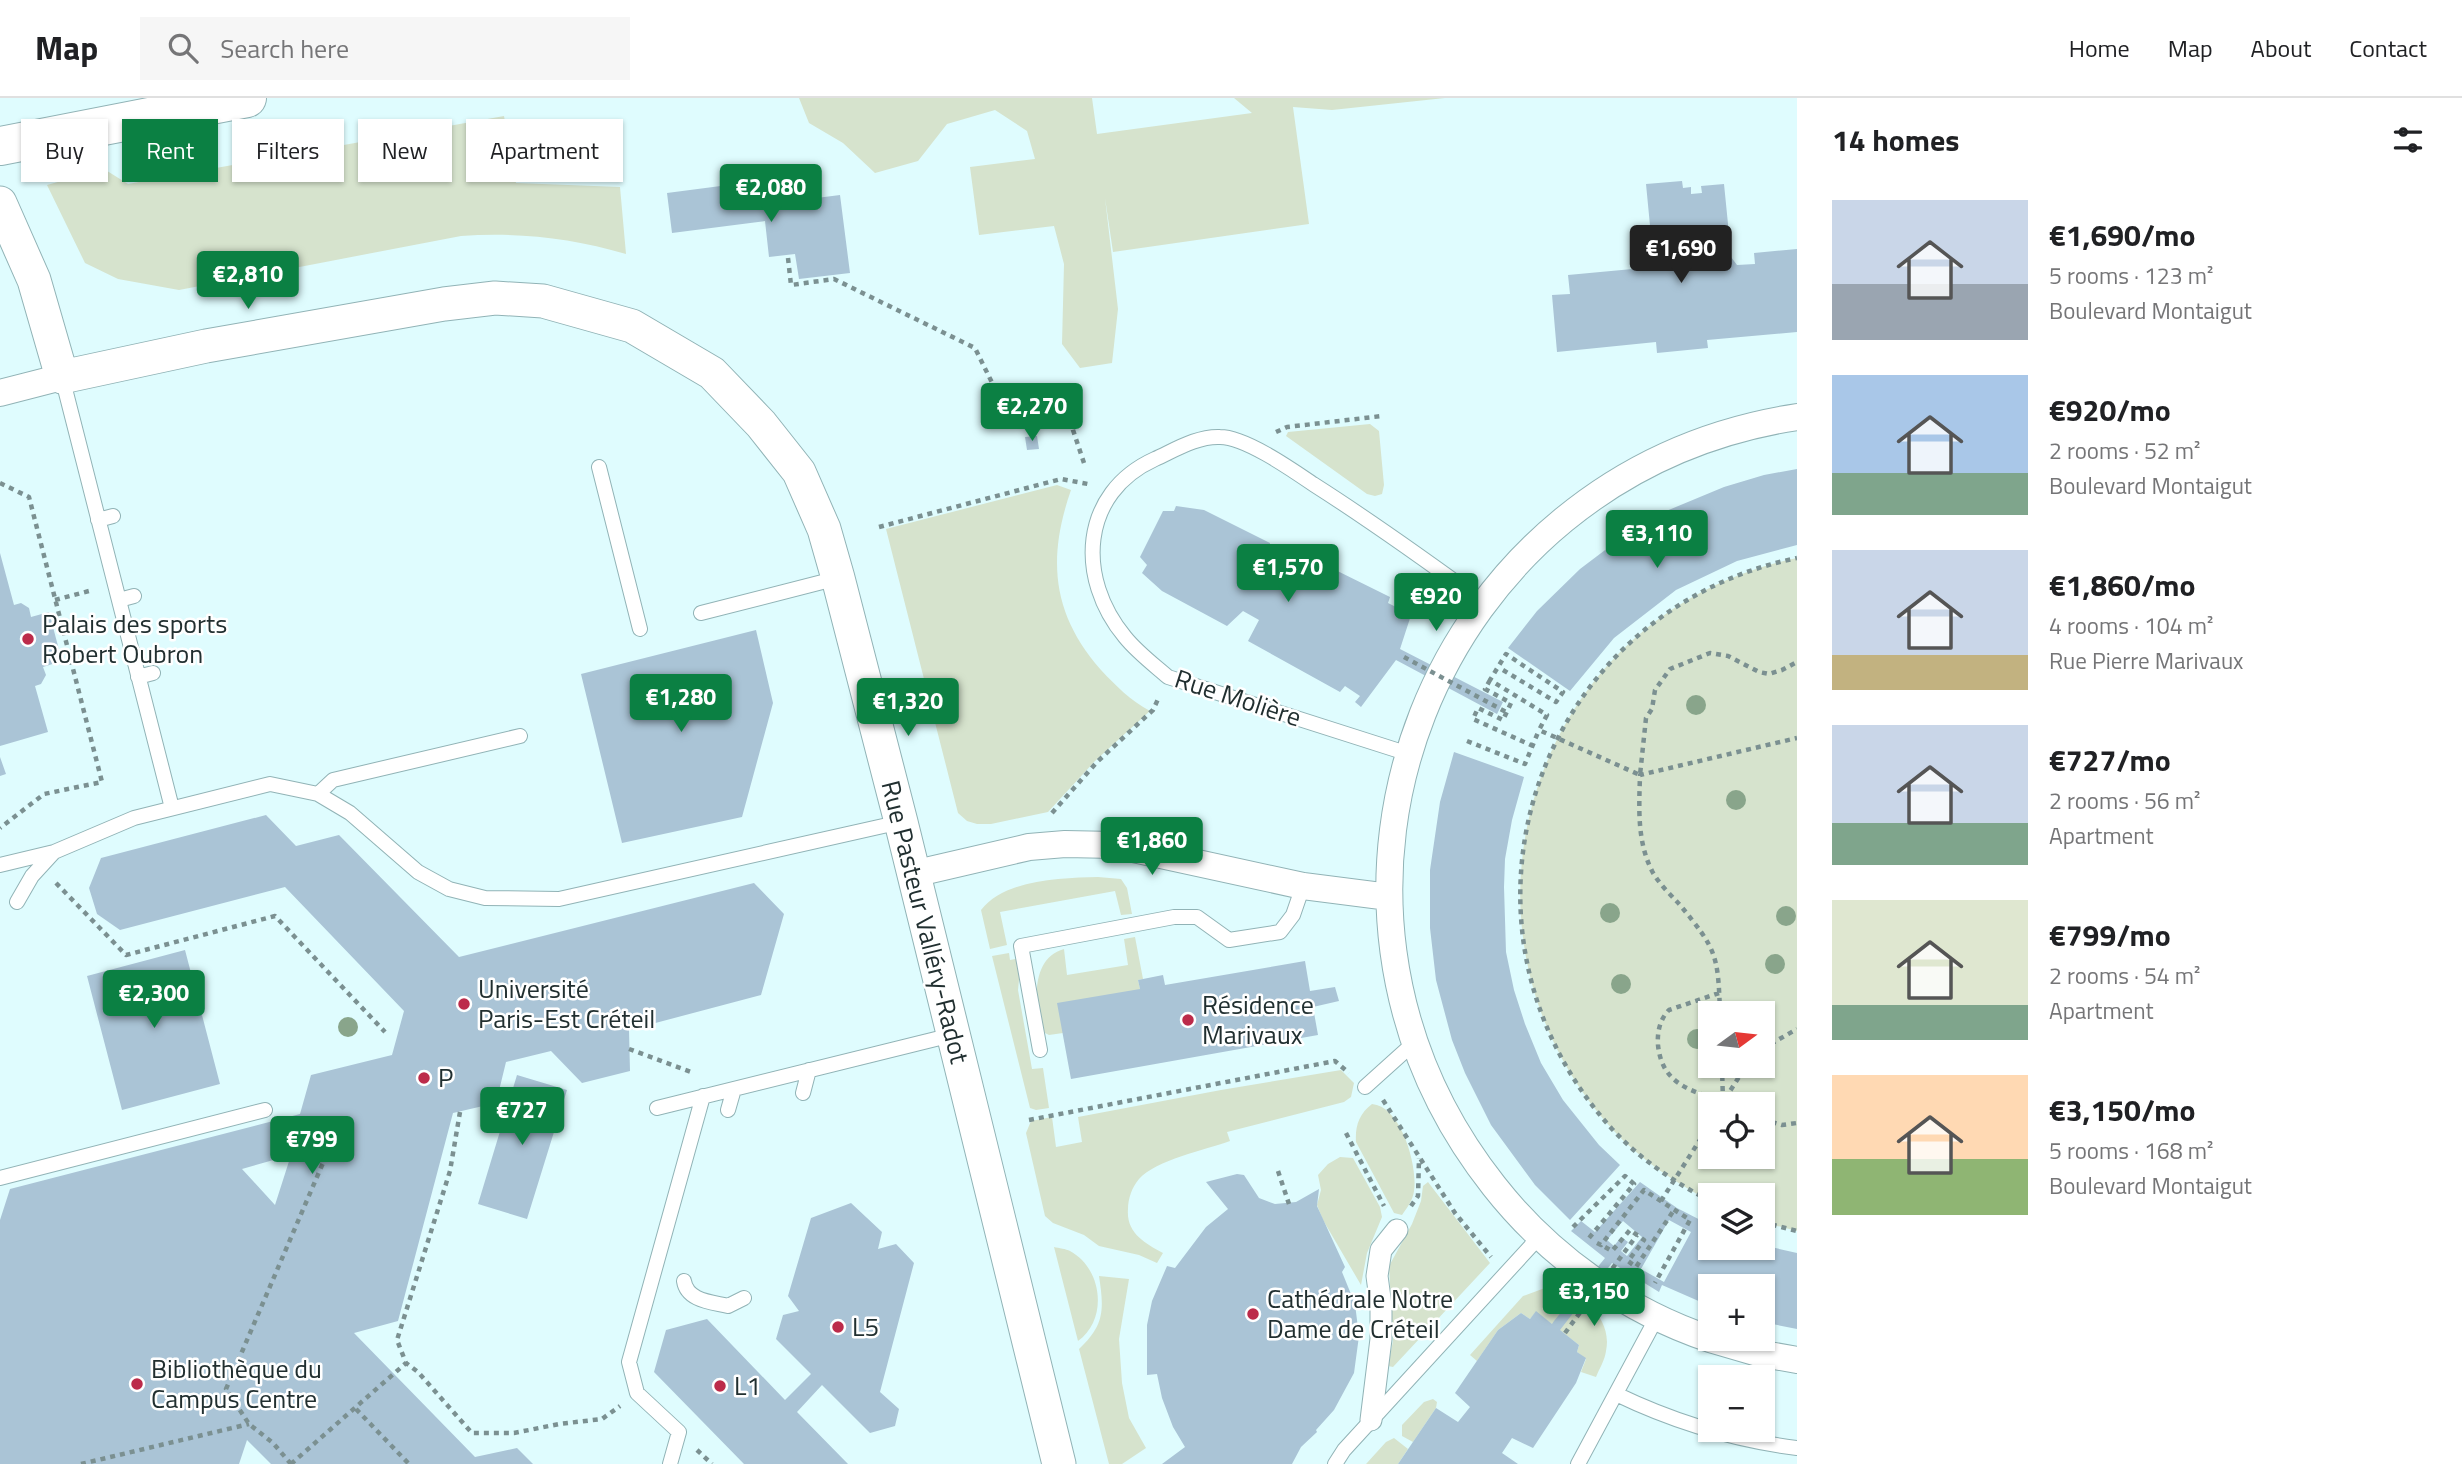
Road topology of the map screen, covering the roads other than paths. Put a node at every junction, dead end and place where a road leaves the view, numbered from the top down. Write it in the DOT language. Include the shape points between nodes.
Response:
graph roads {
  1 [pos="247,98"];
  2 [pos="0,146"];
  3 [pos="0,204"];
  4 [pos="62,377"];
  5 [pos="0,393"];
  6 [pos="1797,417"];
  7 [pos="599,467"];
  8 [pos="838,578"];
  9 [pos="134,596"];
  10 [pos="119,600"];
  11 [pos="1483,602"];
  12 [pos="701,613"];
  13 [pos="640,629"];
  14 [pos="153,673"];
  15 [pos="138,677"];
  16 [pos="520,736"];
  17 [pos="1409,754"];
  18 [pos="318,794"];
  19 [pos="172,808"];
  20 [pos="901,821"];
  21 [pos="54,852"];
  22 [pos="0,865"];
  23 [pos="914,874"];
  24 [pos="1303,886"];
  25 [pos="1389,897"];
  26 [pos="17,902"];
  27 [pos="952,1035"];
  28 [pos="1415,1042"];
  29 [pos="1040,1050"];
  30 [pos="809,1070"];
  31 [pos="1365,1087"];
  32 [pos="734,1089"];
  33 [pos="803,1093"];
  34 [pos="704,1096"];
  35 [pos="657,1108"];
  36 [pos="728,1110"];
  37 [pos="265,1111"];
  38 [pos="0,1178"];
  39 [pos="1396,1230"];
  40 [pos="1540,1236"];
  41 [pos="684,1281"];
  42 [pos="744,1298"];
  43 [pos="1649,1313"];
  44 [pos="1698,1334"];
  45 [pos="1751,1351"];
  46 [pos="1797,1360"];
  47 [pos="1616,1394"];
  48 [pos="1371,1420"];
  49 [pos="1797,1448"];
  50 [pos="670,1464"];
  51 [pos="1059,1464"];
  52 [pos="1335,1464"];
  53 [pos="1578,1464"];
  1 -- 2 [label="highway"];
  3 -- 4 [label="street" via="33,280"];
  4 -- 5 [label="street"];
  4 -- 8 [label="street, Rue Pasteur Valléry-Radot" via="444,304 495,298 543,301 632,326 712,373 799,472 824,529"];
  4 -- 10 [label="lane" via="106,518"];
  6 -- 11 [label="street" via="1701,442 1626,477 1558,525"];
  7 -- 13 [label="lane"];
  8 -- 12 [label="lane"];
  8 -- 20 [label="street, Rue Pasteur Valléry-Radot"];
  9 -- 10 [label="lane"];
  10 -- 15 [label="lane"];
  11 -- 17 [label="street" via="1439,677"];
  11 -- 17 [label="lane, Rue Molière" via="1386,531 1238,440 1218,436 1185,444 1136,470 1112,489 1099,513 1092,564 1099,591 1124,636 1168,677"];
  14 -- 15 [label="lane"];
  15 -- 19 [label="lane"];
  16 -- 18 [label="lane" via="332,780"];
  17 -- 25 [label="street" via="1392,835"];
  18 -- 19 [label="lane" via="270,784"];
  18 -- 20 [label="lane" via="350,813 425,877 449,890 485,898 559,899"];
  19 -- 21 [label="lane" via="134,818"];
  20 -- 23 [label="street, Rue Pasteur Valléry-Radot"];
  21 -- 22 [label="lane"];
  21 -- 26 [label="lane"];
  23 -- 24 [label="street" via="1029,847 1115,845"];
  23 -- 27 [label="street, Rue Pasteur Valléry-Radot"];
  24 -- 25 [label="street"];
  24 -- 29 [label="lane" via="1293,915 1280,932 1229,940 1197,917 1174,917 1021,946"];
  25 -- 28 [label="street" via="1397,974"];
  27 -- 30 [label="lane"];
  27 -- 51 [label="street, Rue Pasteur Valléry-Radot"];
  28 -- 31 [label="lane"];
  28 -- 40 [label="street" via="1441,1104 1469,1152 1502,1197"];
  30 -- 32 [label="lane"];
  30 -- 33 [label="lane"];
  32 -- 34 [label="lane"];
  32 -- 36 [label="lane"];
  34 -- 35 [label="lane"];
  34 -- 50 [label="lane" via="629,1362 637,1393 679,1432"];
  37 -- 38 [label="lane"];
  39 -- 48 [label="street" via="1381,1250 1377,1276 1381,1339"];
  40 -- 43 [label="street" via="1583,1272"];
  40 -- 48 [label="lane"];
  41 -- 42 [label="lane" via="693,1296 716,1303 728,1306"];
  43 -- 44 [label="street"];
  43 -- 47 [label="lane"];
  45 -- 46 [label="street"];
  47 -- 49 [label="lane" via="1707,1430"];
  47 -- 53 [label="lane"];
  48 -- 52 [label="lane"];
}
